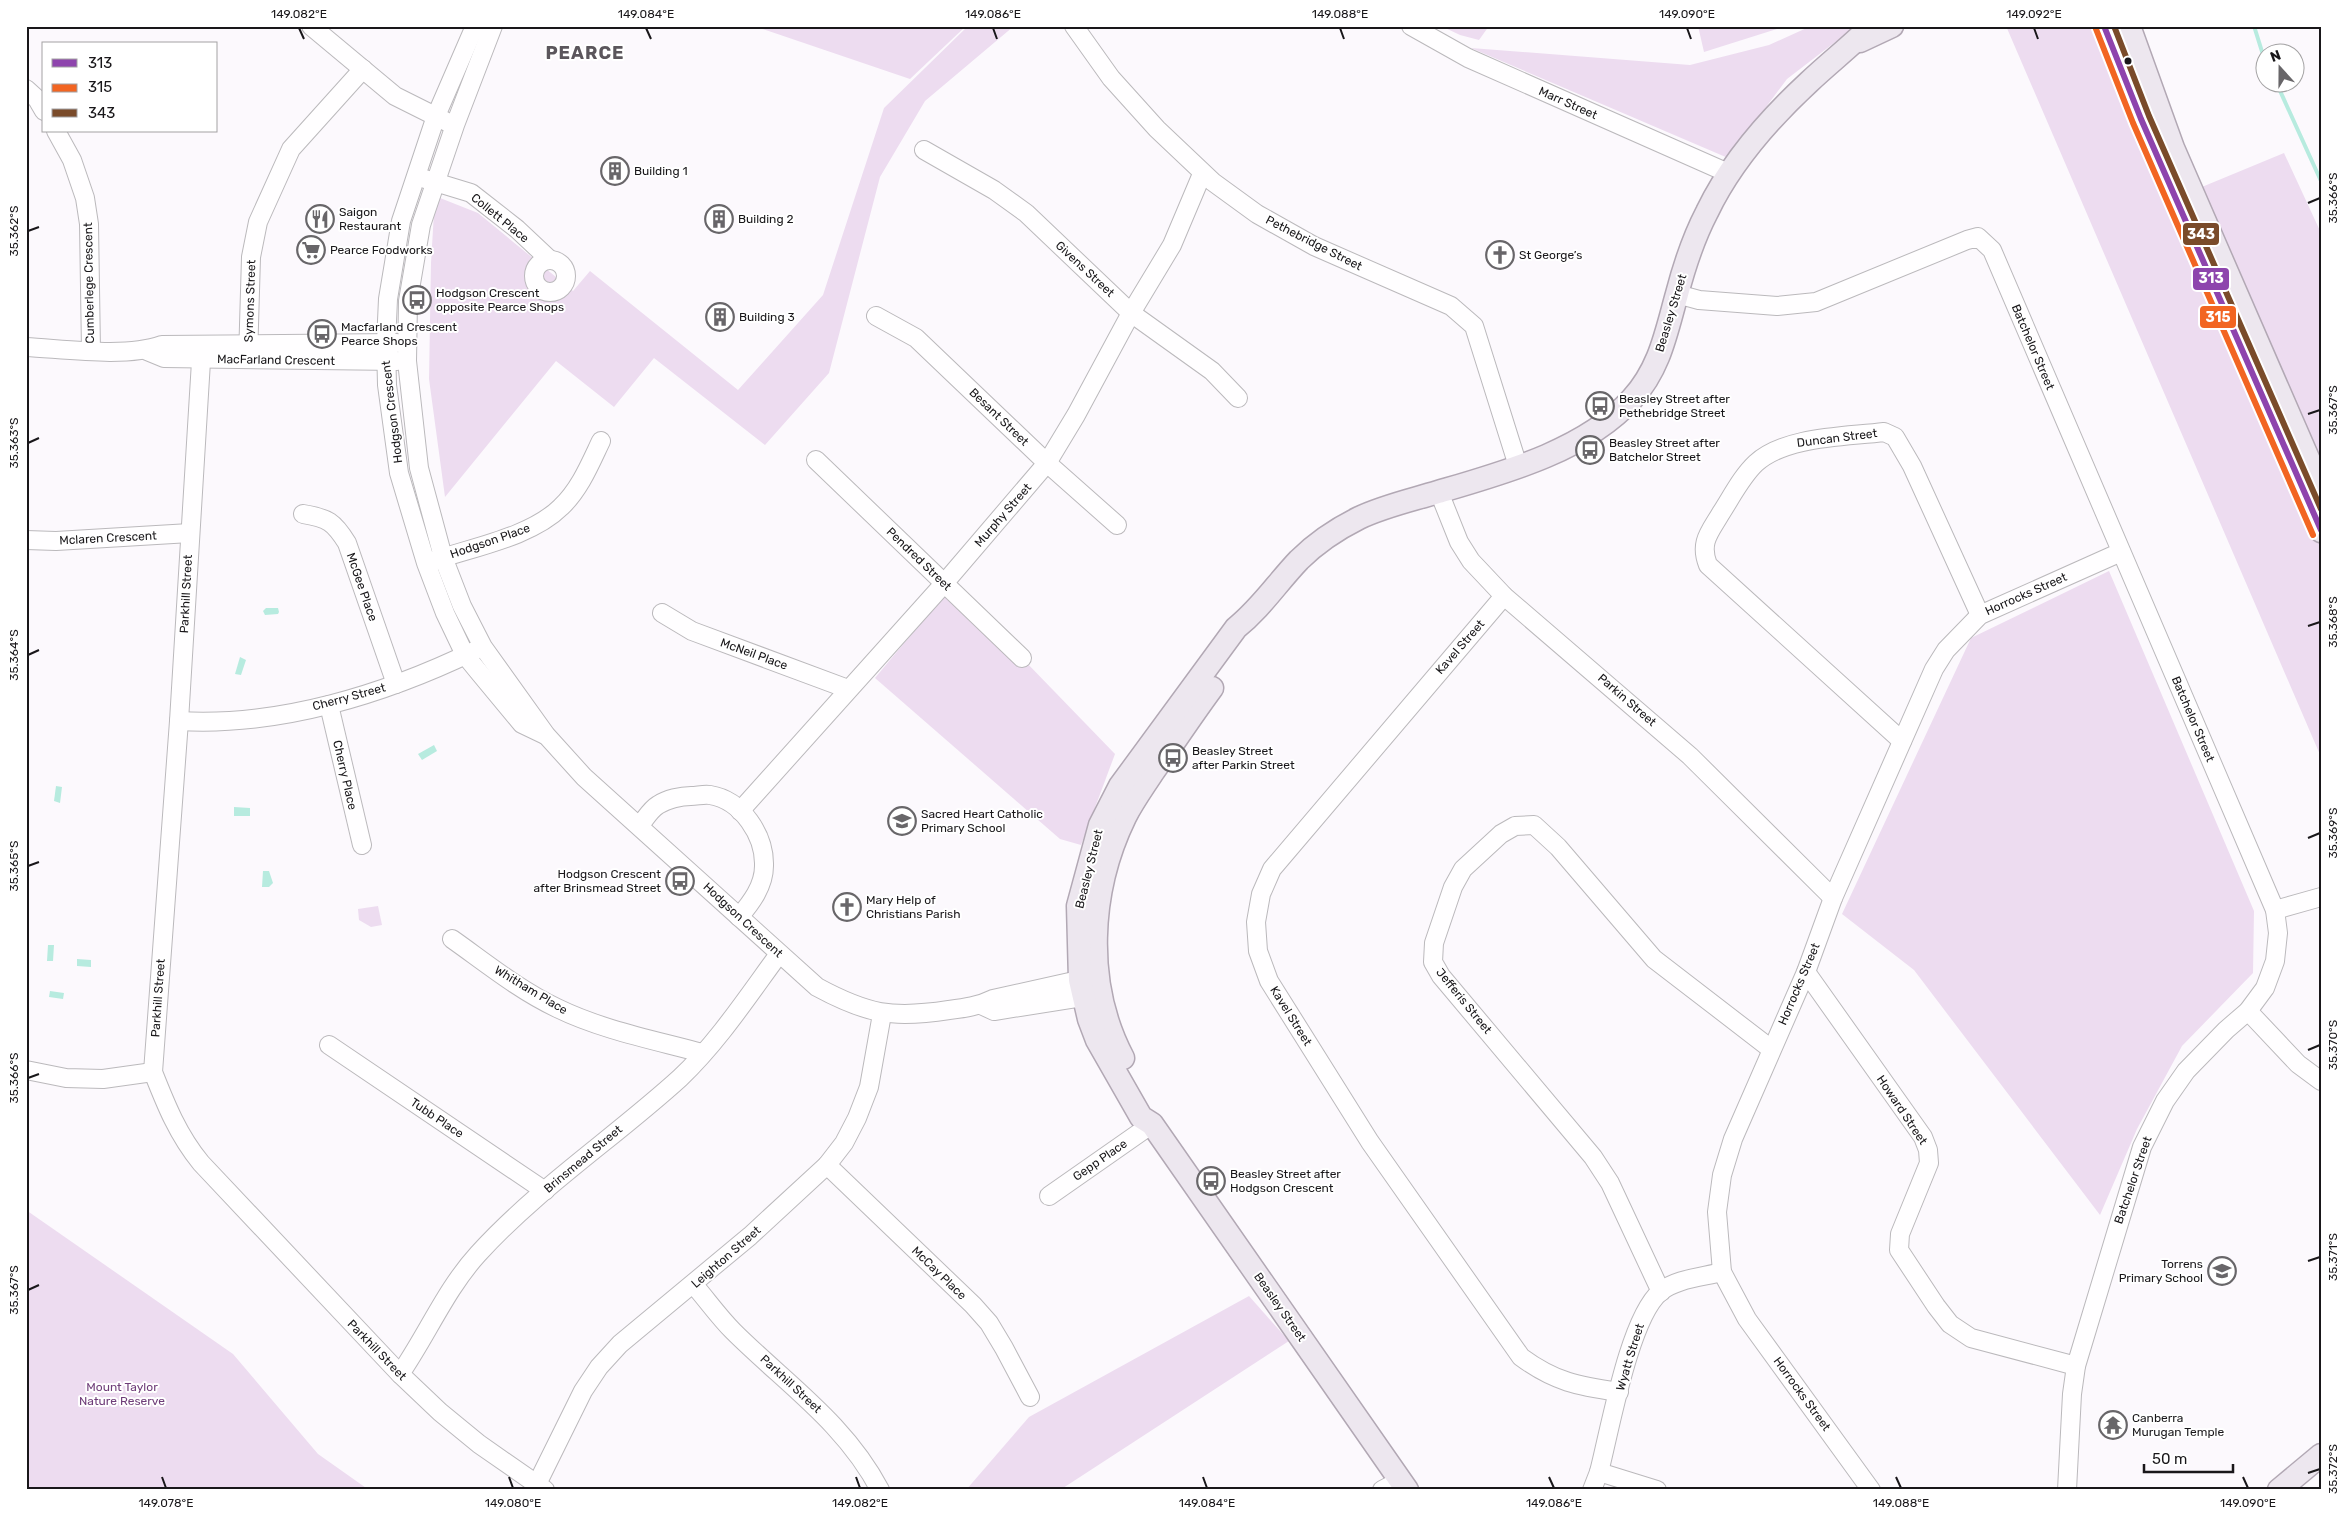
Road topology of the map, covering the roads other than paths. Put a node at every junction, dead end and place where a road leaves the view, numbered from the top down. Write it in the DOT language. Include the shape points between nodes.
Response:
graph roads {
  1 [pos="311,26"];
  2 [pos="474,26"];
  3 [pos="494,26"];
  4 [pos="1074,26"];
  5 [pos="1411,26"];
  6 [pos="1871,26"];
  7 [pos="1892,26"];
  8 [pos="2104,26"];
  9 [pos="2129,26"];
  10 [pos="1852,45"];
  11 [pos="363,69"];
  12 [pos="26,89"];
  13 [pos="42,108"];
  14 [pos="436,116"];
  15 [pos="455,125"];
  16 [pos="57,132"];
  17 [pos="924,150"];
  18 [pos="1728,173"];
  19 [pos="1202,174"];
  20 [pos="416,176"];
  21 [pos="435,182"];
  22 [pos="550,260"];
  23 [pos="1677,294"];
  24 [pos="1131,312"];
  25 [pos="876,316"];
  26 [pos="386,343"];
  27 [pos="407,343"];
  28 [pos="26,347"];
  29 [pos="91,351"];
  30 [pos="202,352"];
  31 [pos="249,352"];
  32 [pos="386,361"];
  33 [pos="407,361"];
  34 [pos="1238,398"];
  35 [pos="601,441"];
  36 [pos="816,460"];
  37 [pos="1047,463"];
  38 [pos="1518,466"];
  39 [pos="2321,488"];
  40 [pos="1439,492"];
  41 [pos="303,514"];
  42 [pos="1118,525"];
  43 [pos="2321,531"];
  44 [pos="190,533"];
  45 [pos="26,540"];
  46 [pos="2121,552"];
  47 [pos="443,557"];
  48 [pos="426,563"];
  49 [pos="943,584"];
  50 [pos="1504,596"];
  51 [pos="662,613"];
  52 [pos="1980,615"];
  53 [pos="482,647"];
  54 [pos="465,655"];
  55 [pos="1022,658"];
  56 [pos="396,684"];
  57 [pos="848,689"];
  58 [pos="328,705"];
  59 [pos="179,721"];
  60 [pos="546,735"];
  61 [pos="1902,741"];
  62 [pos="740,810"];
  63 [pos="640,825"];
  64 [pos="362,845"];
  65 [pos="2321,897"];
  66 [pos="1833,898"];
  67 [pos="2275,910"];
  68 [pos="740,918"];
  69 [pos="452,939"];
  70 [pos="779,954"];
  71 [pos="1806,972"];
  72 [pos="1091,987"];
  73 [pos="2248,1011"];
  74 [pos="882,1014"];
  75 [pos="329,1045"];
  76 [pos="1772,1049"];
  77 [pos="702,1053"];
  78 [pos="26,1070"];
  79 [pos="153,1072"];
  80 [pos="2321,1082"];
  81 [pos="1152,1124"];
  82 [pos="827,1165"];
  83 [pos="545,1191"];
  84 [pos="1049,1196"];
  85 [pos="1722,1272"];
  86 [pos="694,1284"];
  87 [pos="1661,1292"];
  88 [pos="2076,1366"];
  89 [pos="400,1374"];
  90 [pos="1619,1392"];
  91 [pos="1030,1397"];
  92 [pos="2321,1456"];
  93 [pos="1599,1472"];
  94 [pos="541,1487"];
  95 [pos="1396,1487"];
  96 [pos="880,1490"];
  97 [pos="1592,1490"];
  98 [pos="1657,1490"];
  99 [pos="1872,1490"];
  100 [pos="2067,1490"];
  101 [pos="2279,1490"];
  1 -- 11 [label="street"];
  2 -- 14 [label="street, Hodgson Crescent"];
  3 -- 15 [label="street, Hodgson Crescent"];
  4 -- 19 [label="street, Pethebridge Street" via="1111,78"];
  5 -- 18 [label="street, Marr Street" via="1468,58"];
  6 -- 10 [label="main road, Beasley Street"];
  7 -- 10 [label="main road, Beasley Street"];
  8 -- 43 [label="main road" via="2141,119"];
  9 -- 39 [label="main road" via="2173,148"];
  10 -- 18 [label="main road, Beasley Street" via="1771,120"];
  11 -- 14 [label="street" via="395,96"];
  11 -- 31 [label="street, Symons Street" via="291,148 270,192 258,222 251,257"];
  12 -- 13 [label="street"];
  14 -- 15 [label="street"];
  14 -- 20 [label="street, Hodgson Crescent"];
  15 -- 21 [label="street, Hodgson Crescent"];
  16 -- 29 [label="street, Cumberlege Crescent" via="72,160 85,198 89,224"];
  17 -- 24 [label="street, Givens Street" via="987,185 1026,213"];
  18 -- 23 [label="main road, Beasley Street" via="1706,213"];
  19 -- 24 [label="street, Murphy Street" via="1172,245"];
  19 -- 38 [label="street, Pethebridge Street" via="1257,214 1314,246 1451,306 1474,326"];
  20 -- 21 [label="street, Collett Place"];
  20 -- 26 [label="street, Hodgson Crescent" via="400,221 388,299"];
  21 -- 22 [label="street, Collett Place" via="471,193"];
  21 -- 27 [label="street, Hodgson Crescent" via="413,264"];
  23 -- 38 [label="main road, Beasley Street" via="1668,334 1654,368 1633,398 1606,423 1575,442"];
  23 -- 46 [label="street, Batchelor Street" via="1699,300 1777,306 1816,302 1978,237 1992,250"];
  24 -- 34 [label="street, Givens Street" via="1212,371"];
  24 -- 37 [label="street, Murphy Street"];
  25 -- 37 [label="street, Besant Street" via="916,338"];
  26 -- 27 [label="street, MacFarland Crescent"];
  26 -- 31 [label="street, MacFarland Crescent"];
  26 -- 32 [label="street, Hodgson Crescent"];
  27 -- 33 [label="street, Hodgson Crescent"];
  28 -- 29 [label="street, MacFarland Crescent"];
  29 -- 30 [label="street, MacFarland Crescent" via="147,351 162,345"];
  30 -- 31 [label="street, MacFarland Crescent"];
  30 -- 44 [label="street, Parkhill Street"];
  31 -- 32 [label="street, MacFarland Crescent"];
  32 -- 33 [label="street, MacFarland Crescent"];
  32 -- 48 [label="street, Hodgson Crescent" via="390,418 400,473"];
  33 -- 47 [label="street, Hodgson Crescent" via="419,468"];
  35 -- 47 [label="street, Hodgson Place" via="572,495 544,521"];
  36 -- 49 [label="street, Pendred Street"];
  37 -- 42 [label="street, Besant Street"];
  37 -- 49 [label="street, Murphy Street"];
  38 -- 40 [label="main road, Beasley Street"];
  40 -- 50 [label="street, Parkin Street" via="1467,555"];
  40 -- 72 [label="main road, Beasley Street" via="1360,518 1324,537 1299,560 1253,614 1251,632 1167,751 1126,816 1112,847 1100,898"];
  41 -- 56 [label="street, McGee Place" via="322,517 336,526 347,543"];
  44 -- 45 [label="street, Mclaren Crescent" via="65,541"];
  44 -- 59 [label="street, Parkhill Street"];
  46 -- 52 [label="street, Horrocks Street"];
  46 -- 67 [label="street, Batchelor Street"];
  47 -- 48 [label="street, Hodgson Place"];
  47 -- 53 [label="street, Hodgson Crescent"];
  48 -- 54 [label="street, Hodgson Crescent"];
  49 -- 55 [label="street, Pendred Street"];
  49 -- 57 [label="street, Murphy Street"];
  50 -- 66 [label="street, Parkin Street" via="1690,756"];
  50 -- 90 [label="street, Kavel Street" via="1272,869 1261,894 1256,922 1258,951 1269,981 1370,1142 1521,1357 1560,1381"];
  51 -- 57 [label="street, McNeil Place" via="692,631"];
  52 -- 61 [label="street, Horrocks Street" via="1946,650 1934,669"];
  52 -- 61 [label="street, Duncan Street" via="1912,466 1895,437 1884,432 1792,444 1770,452 1738,485 1705,539 1703,553 1708,565"];
  53 -- 54 [label="street, Cherry Street"];
  53 -- 60 [label="street, Hodgson Crescent"];
  54 -- 56 [label="street, Cherry Street"];
  54 -- 60 [label="street, Hodgson Crescent" via="522,724"];
  56 -- 58 [label="street, Cherry Street"];
  57 -- 62 [label="street, Murphy Street"];
  58 -- 59 [label="street, Cherry Street" via="234,721"];
  58 -- 64 [label="street, Cherry Place"];
  59 -- 79 [label="street, Parkhill Street"];
  60 -- 63 [label="street, Hodgson Crescent" via="584,777"];
  61 -- 66 [label="street, Horrocks Street"];
  62 -- 63 [label="street" via="710,795 681,796 658,805"];
  62 -- 68 [label="street" via="754,826 764,866 757,893"];
  63 -- 68 [label="street, Hodgson Crescent"];
  65 -- 67 [label="street"];
  66 -- 71 [label="street, Horrocks Street"];
  67 -- 73 [label="street, Batchelor Street" via="2278,933 2275,961 2265,988"];
  68 -- 70 [label="street, Hodgson Crescent"];
  69 -- 77 [label="street, Whitham Place" via="555,1008 586,1021"];
  70 -- 74 [label="street, Hodgson Crescent" via="817,987 849,1004"];
  70 -- 77 [label="street, Brinsmead Street"];
  71 -- 76 [label="street, Horrocks Street"];
  71 -- 88 [label="street, Howard Street" via="1926,1144 1929,1163 1900,1234 1899,1250 1936,1306 1950,1324 1970,1338"];
  72 -- 74 [label="street, Hodgson Crescent" via="994,1011 981,1005 924,1014"];
  72 -- 81 [label="main road, Beasley Street" via="1111,1035 1151,1109"];
  73 -- 80 [label="street" via="2298,1064"];
  73 -- 88 [label="street, Batchelor Street" via="2186,1070 2153,1123 2120,1216"];
  74 -- 82 [label="street, Leighton Street" via="869,1087 844,1143"];
  75 -- 83 [label="street, Tubb Place"];
  76 -- 85 [label="street, Horrocks Street" via="1733,1139 1722,1175 1717,1212"];
  76 -- 87 [label="street, Jefferis Street" via="1654,959 1558,847 1534,825 1515,826 1502,834 1463,870 1453,886 1434,943 1433,962 1441,976 1593,1158 1610,1183"];
  77 -- 83 [label="street, Brinsmead Street" via="681,1076"];
  78 -- 79 [label="street" via="66,1078 103,1079"];
  79 -- 89 [label="street, Parkhill Street" via="170,1118 184,1142"];
  81 -- 84 [label="street, Gepp Place"];
  81 -- 95 [label="main road, Beasley Street"];
  82 -- 86 [label="street, Leighton Street"];
  82 -- 91 [label="street, McCay Place" via="978,1311 1004,1348"];
  83 -- 89 [label="street, Brinsmead Street" via="505,1225 456,1281"];
  85 -- 87 [label="street, Wyatt Street" via="1677,1284"];
  85 -- 99 [label="street, Horrocks Street" via="1747,1319"];
  86 -- 94 [label="street, Leighton Street" via="620,1344 599,1367 583,1391"];
  86 -- 96 [label="street, Parkhill Street" via="733,1330 810,1400 853,1446"];
  87 -- 90 [label="street, Wyatt Street" via="1647,1307 1638,1325"];
  88 -- 100 [label="street, Batchelor Street"];
  89 -- 94 [label="street, Parkhill Street" via="479,1444"];
  90 -- 93 [label="street, Wyatt Street"];
  92 -- 101 [label="main road"];
  93 -- 97 [label="street, Wyatt Street"];
  93 -- 98 [label="street"];
}
